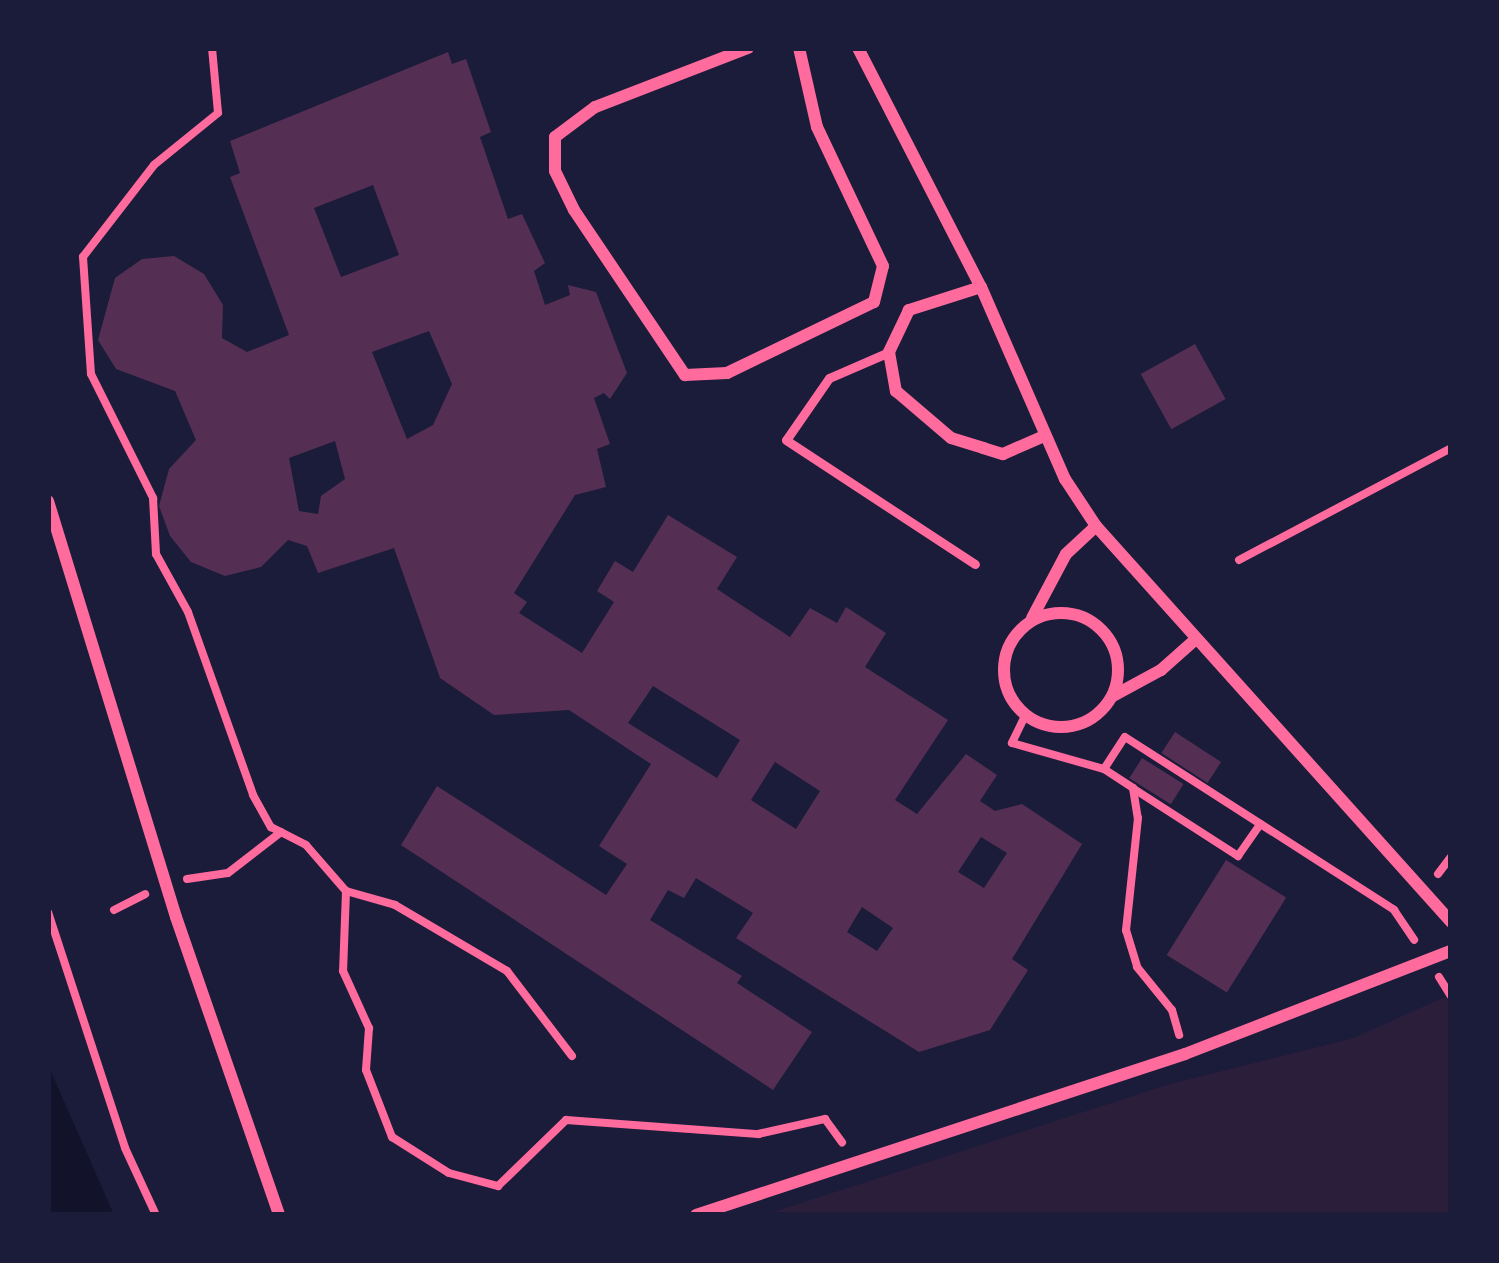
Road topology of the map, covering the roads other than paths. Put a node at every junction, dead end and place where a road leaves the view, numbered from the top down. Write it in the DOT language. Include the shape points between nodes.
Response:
graph roads {
  1 [pos="748,48"];
  2 [pos="799,48"];
  3 [pos="858,48"];
  4 [pos="981,287"];
  5 [pos="890,352"];
  6 [pos="1044,436"];
  7 [pos="48,501"];
  8 [pos="1096,526"];
  9 [pos="975,564"];
  10 [pos="1031,618"];
  11 [pos="1196,639"];
  12 [pos="1113,696"];
  13 [pos="1451,922"];
  14 [pos="1451,951"];
  15 [pos="280,1215"];
  16 [pos="696,1215"];
  1 -- 2 [label="street" via="595,107 555,137 555,171 574,210 686,375 727,374 874,302 883,266 817,127"];
  3 -- 4 [label="street"];
  4 -- 5 [label="street" via="909,310"];
  4 -- 6 [label="street"];
  5 -- 6 [label="street" via="896,391 951,438 1003,454"];
  5 -- 9 [label="lane" via="829,378 786,440"];
  6 -- 8 [label="street"];
  7 -- 15 [label="street"];
  8 -- 10 [label="street" via="1066,554"];
  8 -- 11 [label="street"];
  10 -- 12 [label="street" via="1060,610 1089,617 1111,638 1120,667"];
  10 -- 12 [label="street" via="1006,647 1004,685 1025,716 1074,727"];
  11 -- 12 [label="street"];
  11 -- 13 [label="street"];
  14 -- 16 [label="street" via="1185,1054"];
}
